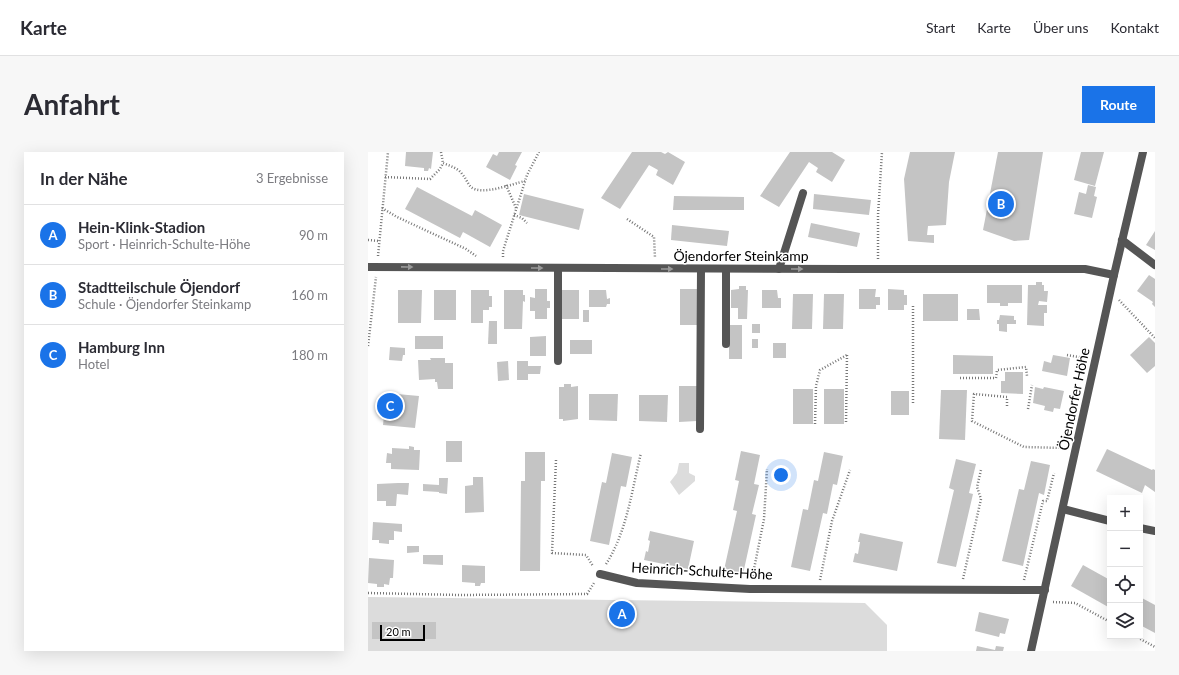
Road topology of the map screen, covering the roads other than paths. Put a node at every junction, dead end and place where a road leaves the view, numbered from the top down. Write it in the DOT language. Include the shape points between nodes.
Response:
graph roads {
  1 [pos="1143,152"];
  2 [pos="803,193"];
  3 [pos="1122,240"];
  4 [pos="1155,265"];
  5 [pos="368,267"];
  6 [pos="558,268"];
  7 [pos="701,269"];
  8 [pos="726,269"];
  9 [pos="779,269"];
  10 [pos="1114,275"];
  11 [pos="726,344"];
  12 [pos="558,361"];
  13 [pos="700,430"];
  14 [pos="1063,509"];
  15 [pos="1107,520"];
  16 [pos="1143,529"];
  17 [pos="1155,531"];
  18 [pos="600,574"];
  19 [pos="1045,590"];
  20 [pos="1031,651"];
  1 -- 3 [label="street, Öjendorfer Höhe"];
  2 -- 9 [label="street"];
  3 -- 4 [label="street"];
  3 -- 10 [label="street, Öjendorfer Höhe"];
  5 -- 6 [label="street, Öjendorfer Steinkamp, one-way"];
  6 -- 7 [label="street, Öjendorfer Steinkamp, one-way"];
  6 -- 12 [label="street"];
  7 -- 8 [label="street, Öjendorfer Steinkamp"];
  7 -- 13 [label="street"];
  8 -- 9 [label="street, Öjendorfer Steinkamp"];
  8 -- 11 [label="street"];
  9 -- 10 [label="street, Öjendorfer Steinkamp, one-way" via="1085,269"];
  10 -- 14 [label="street, Öjendorfer Höhe"];
  14 -- 15 [label="street"];
  14 -- 19 [label="street, Öjendorfer Höhe"];
  16 -- 17 [label="street"];
  18 -- 19 [label="street, Heinrich-Schulte-Höhe" via="637,584 750,589"];
  19 -- 20 [label="street, Öjendorfer Höhe"];
}
